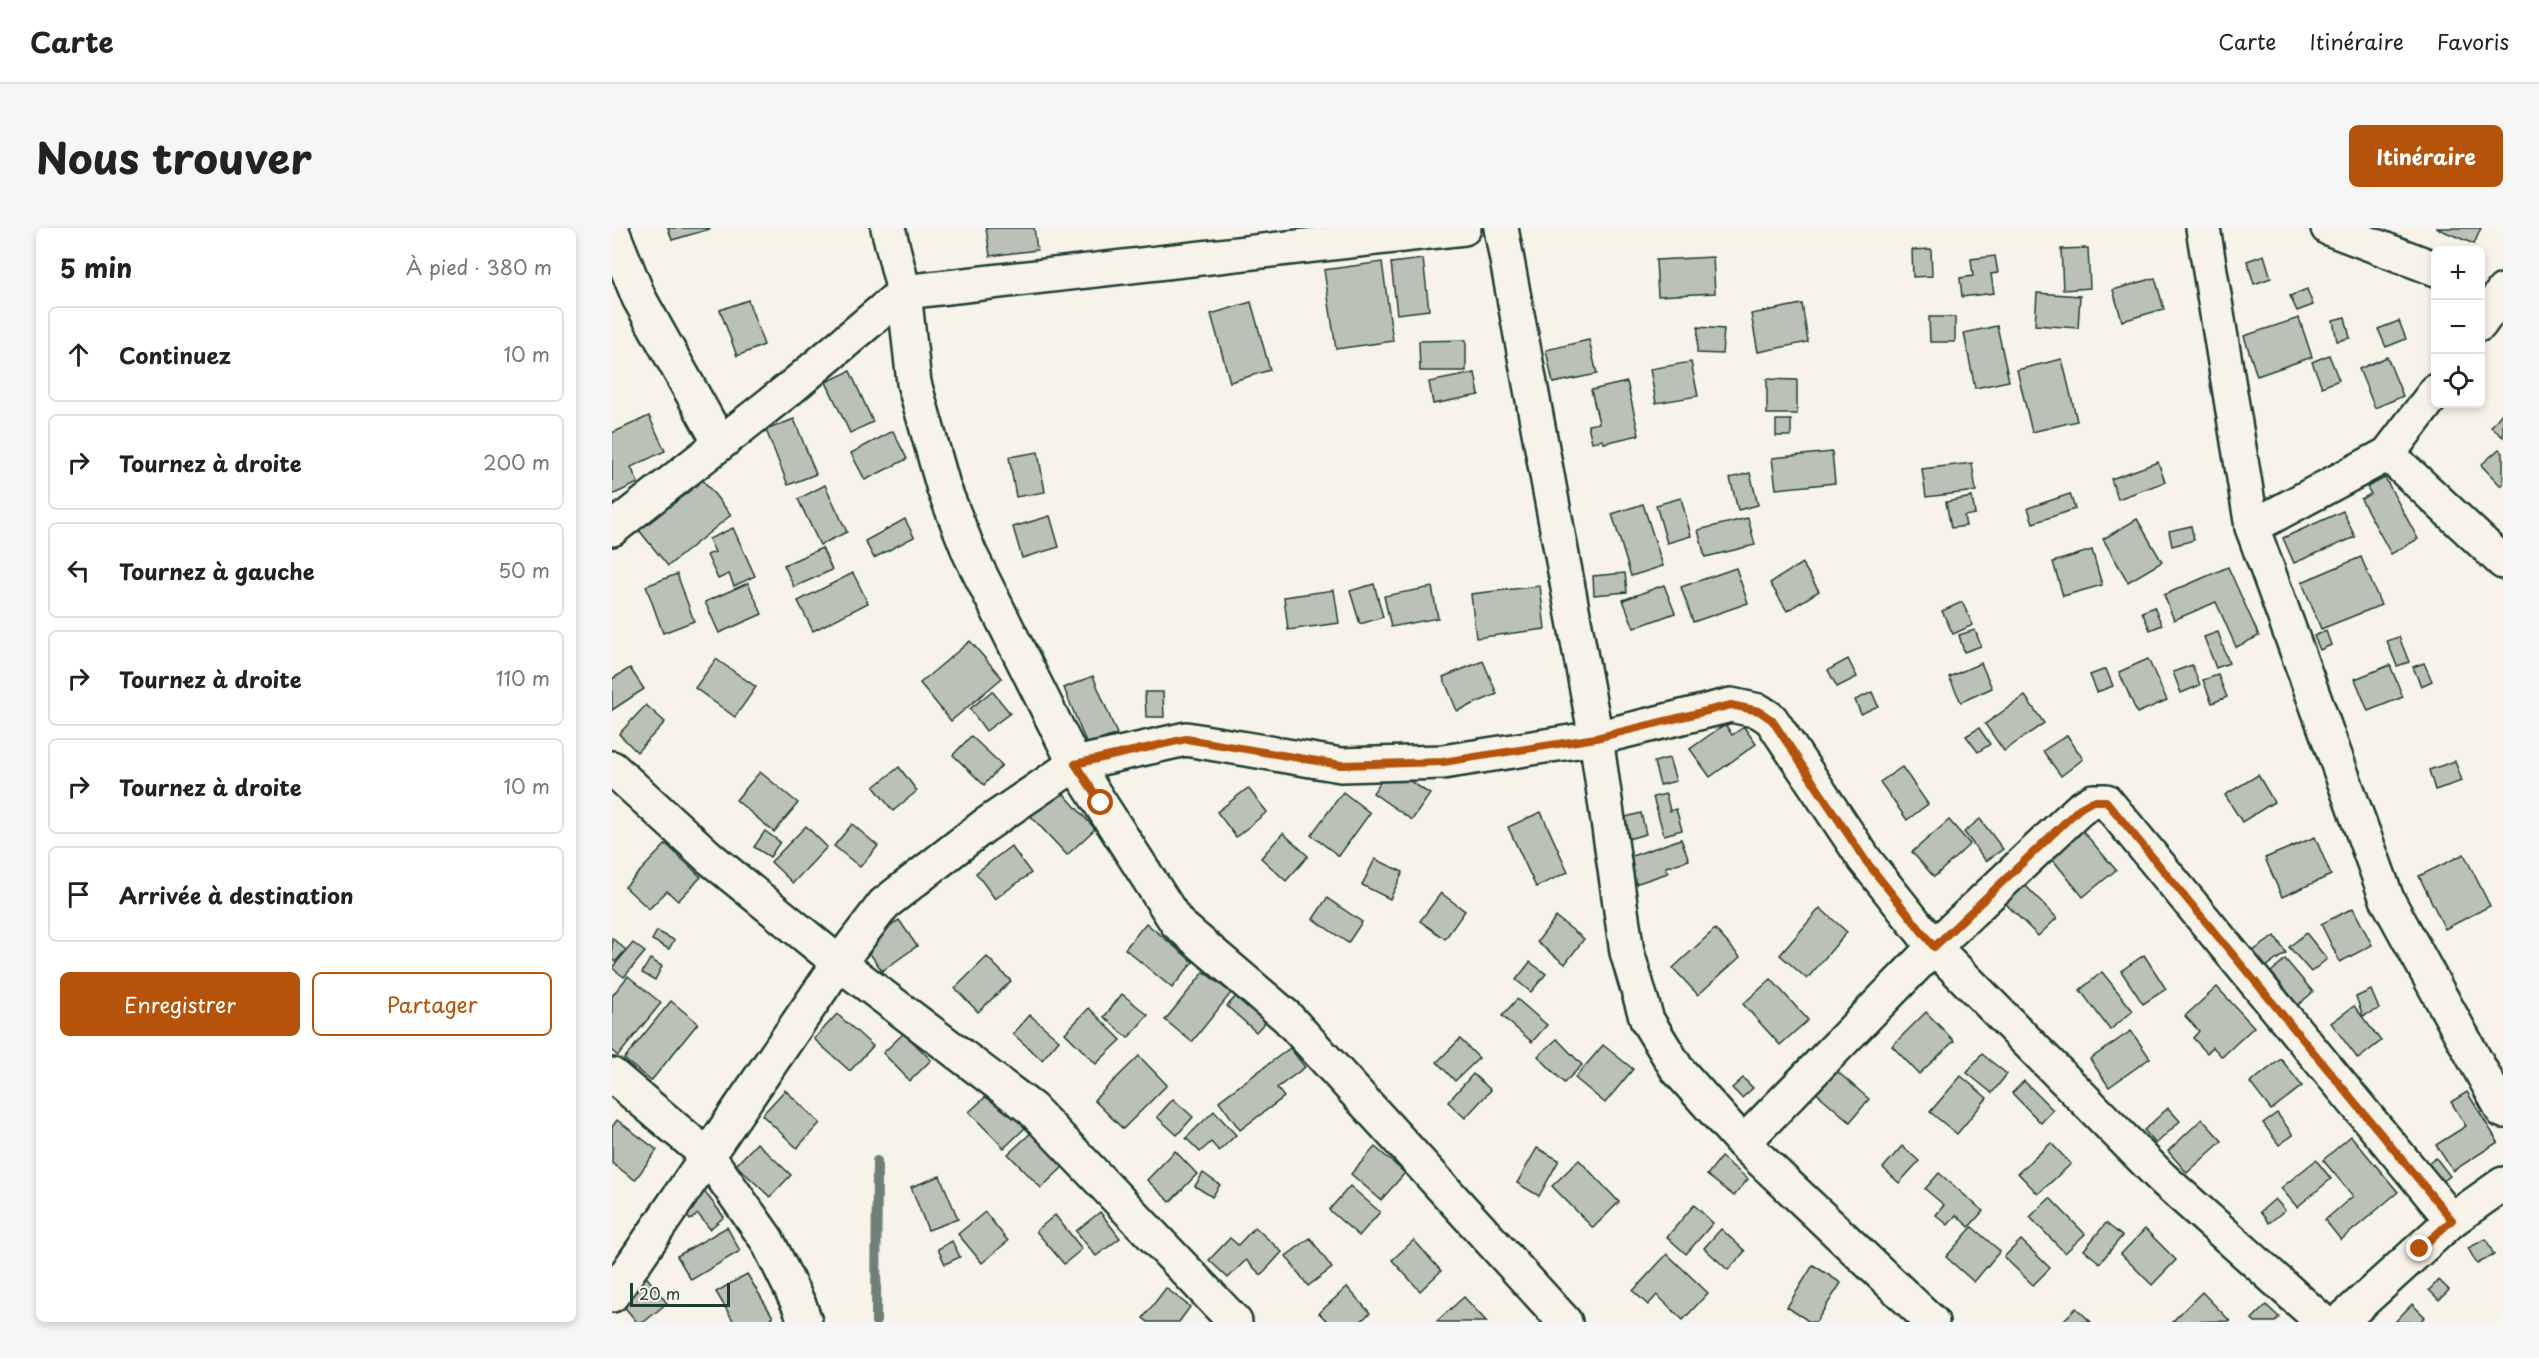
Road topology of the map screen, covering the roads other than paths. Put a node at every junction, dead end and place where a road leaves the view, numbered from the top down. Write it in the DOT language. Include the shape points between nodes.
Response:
graph roads {
  1 [pos="888,228"];
  2 [pos="1464,228"];
  3 [pos="1501,228"];
  4 [pos="2203,228"];
  5 [pos="2328,228"];
  6 [pos="612,231"];
  7 [pos="2431,267"];
  8 [pos="2495,289"];
  9 [pos="904,292"];
  10 [pos="2485,314"];
  11 [pos="2431,398"];
  12 [pos="720,443"];
  13 [pos="2388,454"];
  14 [pos="2252,527"];
  15 [pos="612,529"];
  16 [pos="2503,562"];
  17 [pos="1596,738"];
  18 [pos="1075,764"];
  19 [pos="612,768"];
  20 [pos="1934,947"];
  21 [pos="839,963"];
  22 [pos="612,1075"];
  23 [pos="2503,1111"];
  24 [pos="1743,1143"];
  25 [pos="708,1156"];
  26 [pos="2503,1185"];
  27 [pos="2452,1220"];
  28 [pos="612,1295"];
  29 [pos="805,1322"];
  30 [pos="1235,1322"];
  31 [pos="1566,1322"];
  32 [pos="1932,1322"];
  33 [pos="2323,1322"];
  34 [pos="2340,1322"];
  1 -- 9 [label="street"];
  2 -- 9 [label="street"];
  3 -- 17 [label="street"];
  4 -- 14 [label="street"];
  5 -- 7 [label="street"];
  6 -- 12 [label="street" via="639,298"];
  8 -- 10 [label="street"];
  9 -- 12 [label="street"];
  9 -- 18 [label="street" via="914,383 944,489 970,554"];
  11 -- 13 [label="street"];
  12 -- 15 [label="street"];
  13 -- 14 [label="street"];
  13 -- 16 [label="street"];
  14 -- 23 [label="street" via="2388,899"];
  17 -- 18 [label="street" via="1443,762 1341,765 1186,739"];
  17 -- 20 [label="street" via="1731,705 1759,711 1772,720 1865,860"];
  17 -- 24 [label="street" via="1627,952 1647,1020 1677,1069"];
  18 -- 21 [label="street" via="984,826 884,904"];
  18 -- 31 [label="street" via="1177,923 1287,1017"];
  19 -- 21 [label="street" via="710,858"];
  20 -- 24 [label="street"];
  20 -- 27 [label="street" via="2080,808 2093,801 2106,801"];
  20 -- 33 [label="street" via="2162,1178"];
  21 -- 25 [label="street"];
  21 -- 30 [label="street" via="1032,1109"];
  22 -- 25 [label="street"];
  24 -- 32 [label="street"];
  25 -- 28 [label="street"];
  25 -- 29 [label="street" via="767,1240"];
  26 -- 27 [label="street"];
  27 -- 34 [label="street"];
}
